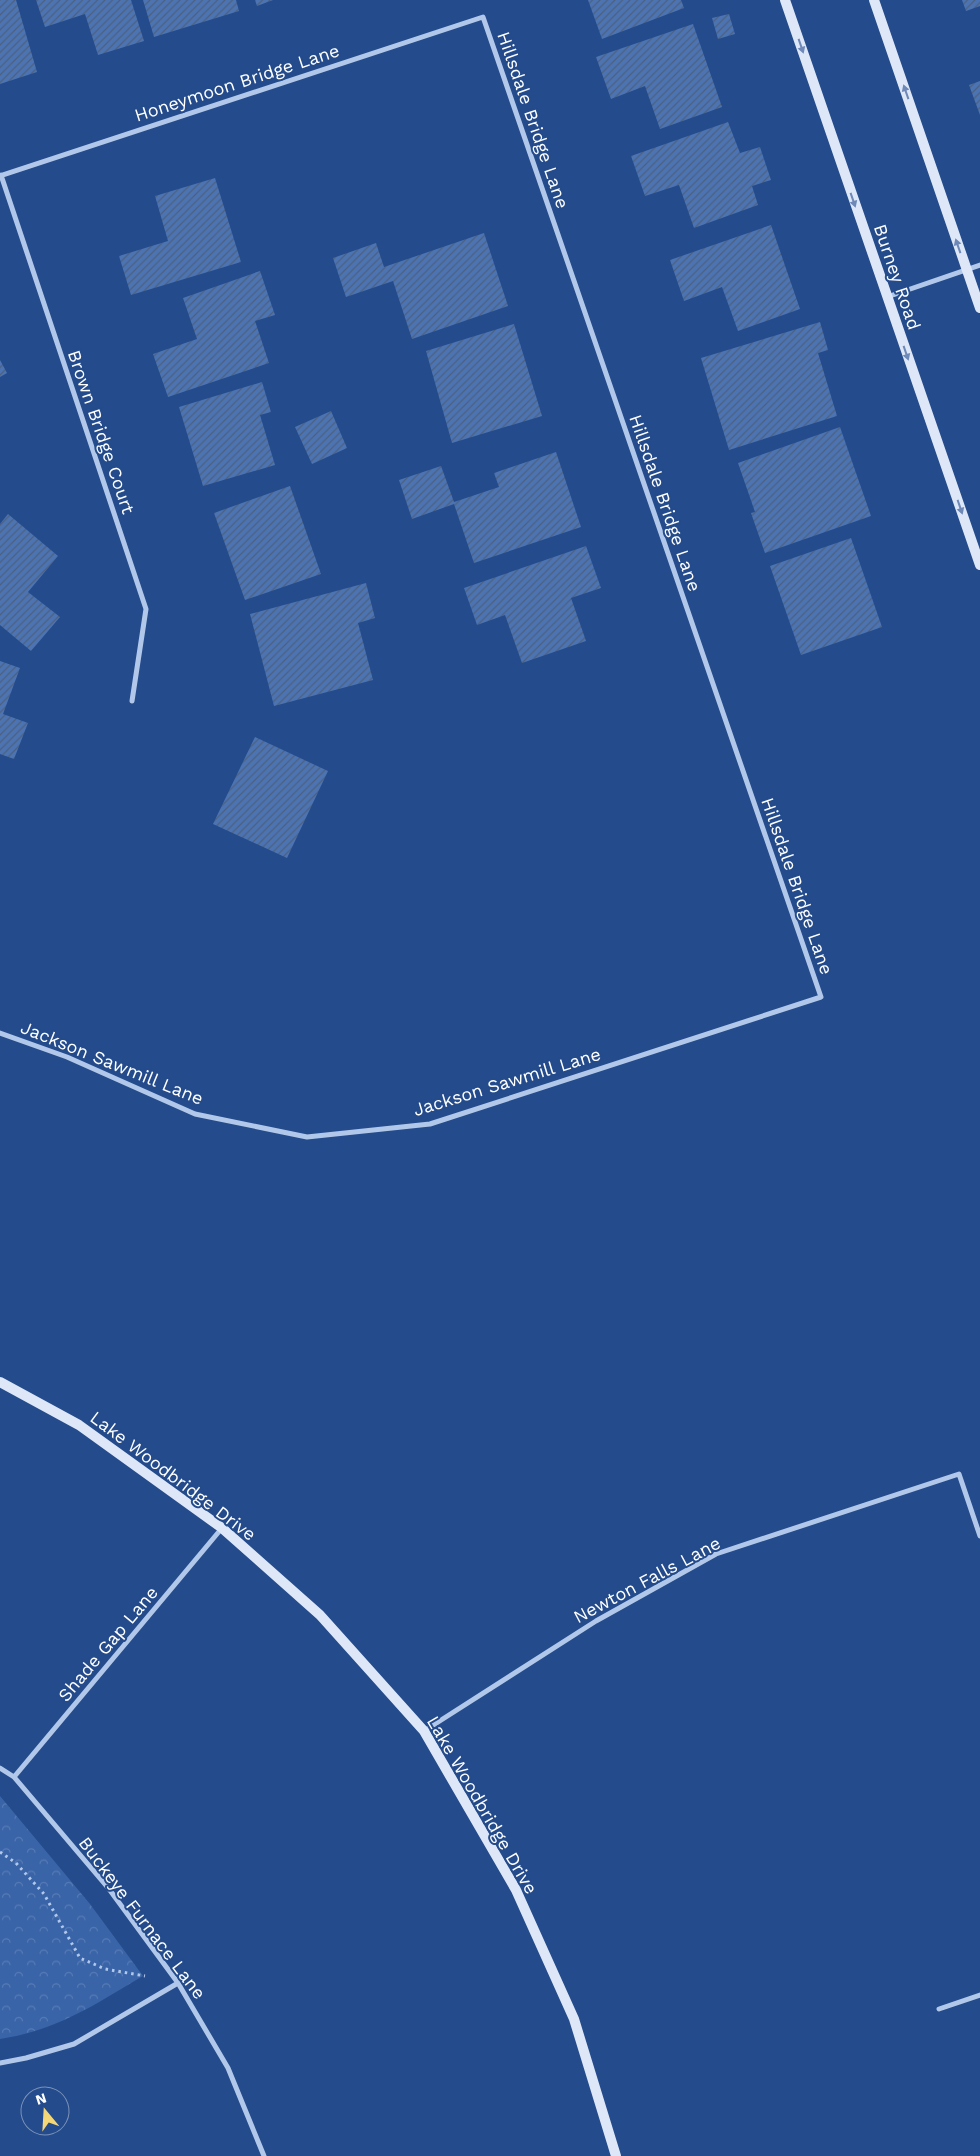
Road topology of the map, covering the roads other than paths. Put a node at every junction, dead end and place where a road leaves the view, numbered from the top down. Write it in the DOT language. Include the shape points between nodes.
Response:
graph roads {
  1 [pos="785,0"];
  2 [pos="874,0"];
  3 [pos="483,18"];
  4 [pos="0,176"];
  5 [pos="980,265"];
  6 [pos="966,270"];
  7 [pos="887,297"];
  8 [pos="980,308"];
  9 [pos="980,565"];
  10 [pos="132,701"];
  11 [pos="821,997"];
  12 [pos="0,1033"];
  13 [pos="0,1382"];
  14 [pos="222,1528"];
  15 [pos="980,1536"];
  16 [pos="424,1731"];
  17 [pos="0,1768"];
  18 [pos="14,1777"];
  19 [pos="178,1982"];
  20 [pos="980,1995"];
  21 [pos="939,2009"];
  22 [pos="0,2063"];
  23 [pos="264,2156"];
  24 [pos="616,2156"];
  1 -- 7 [label="street, Burney Road, one-way"];
  6 -- 2 [label="street, one-way"];
  3 -- 4 [label="street, Honeymoon Bridge Lane"];
  3 -- 11 [label="street, Hillsdale Bridge Lane"];
  4 -- 10 [label="street, Brown Bridge Court" via="146,609"];
  5 -- 6 [label="street"];
  6 -- 7 [label="street"];
  6 -- 8 [label="street"];
  7 -- 9 [label="street, Burney Road, one-way"];
  11 -- 12 [label="street, Jackson Sawmill Lane" via="430,1124 307,1136 195,1114 67,1056"];
  13 -- 14 [label="street, Lake Woodbridge Drive" via="79,1425"];
  14 -- 16 [label="street, Lake Woodbridge Drive" via="320,1615"];
  14 -- 18 [label="street, Shade Gap Lane"];
  15 -- 16 [label="street, Newton Falls Lane" via="959,1474 716,1554 596,1621"];
  16 -- 24 [label="street, Lake Woodbridge Drive" via="516,1890 574,2019"];
  17 -- 18 [label="street, Buckeye Furnace Lane"];
  18 -- 19 [label="street, Buckeye Furnace Lane" via="109,1890"];
  19 -- 22 [label="street" via="74,2044"];
  19 -- 23 [label="street, Buckeye Furnace Lane" via="228,2068"];
  20 -- 21 [label="street"];
}
